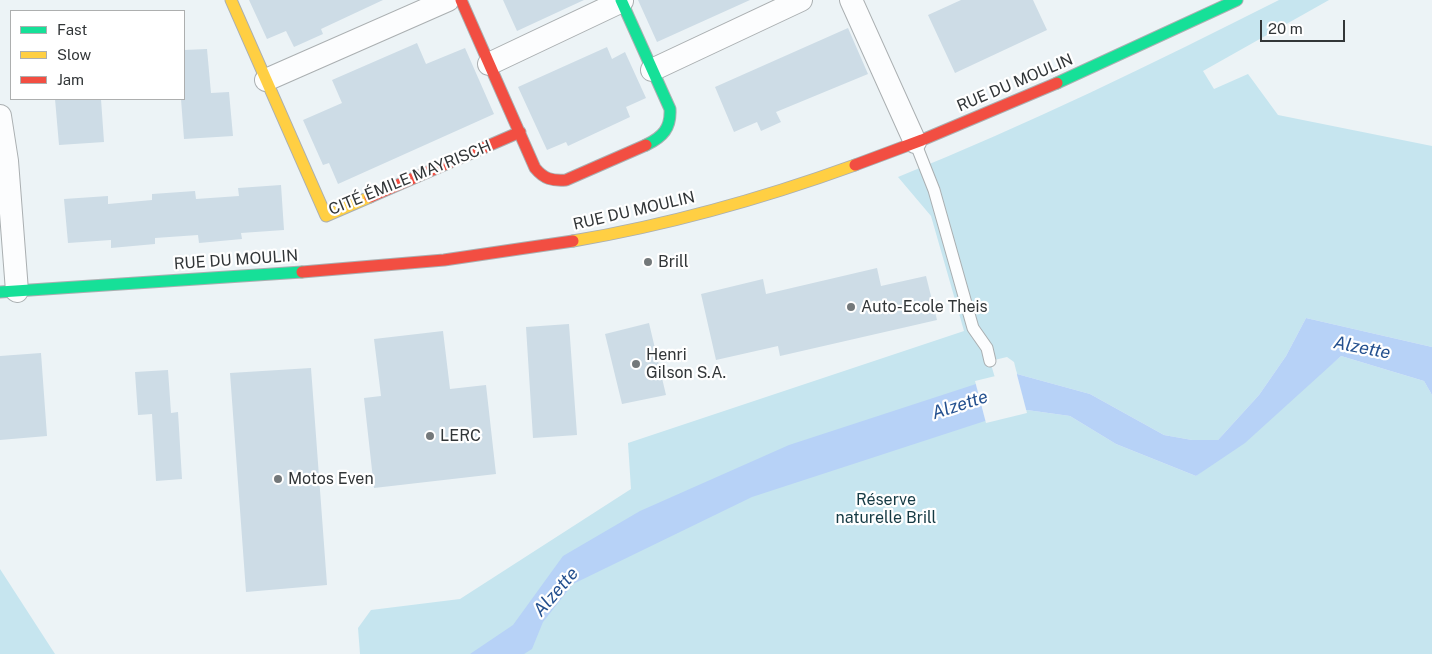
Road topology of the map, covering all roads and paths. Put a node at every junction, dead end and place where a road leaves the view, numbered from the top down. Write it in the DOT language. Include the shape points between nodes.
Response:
graph roads {
  1 [pos="231,0"];
  2 [pos="448,0"];
  3 [pos="461,0"];
  4 [pos="801,0"];
  5 [pos="851,0"];
  6 [pos="1237,0"];
  7 [pos="622,1"];
  8 [pos="489,64"];
  9 [pos="652,70"];
  10 [pos="266,80"];
  11 [pos="0,116"];
  12 [pos="520,132"];
  13 [pos="915,142"];
  14 [pos="9,291"];
  15 [pos="990,361"];
  1 -- 10 [label="main road, CITÉ ÉMILE MAYRISCH"];
  2 -- 10 [label="street"];
  3 -- 8 [label="main road"];
  4 -- 9 [label="street"];
  5 -- 13 [label="street"];
  6 -- 13 [label="main road, RUE DU MOULIN" via="1028,97"];
  7 -- 8 [label="street"];
  7 -- 9 [label="main road"];
  8 -- 12 [label="main road"];
  9 -- 12 [label="main road" via="670,109 671,121 659,139 566,180 554,182 543,178 536,168"];
  10 -- 12 [label="main road, CITÉ ÉMILE MAYRISCH" via="326,216"];
  11 -- 14 [label="street" via="8,161"];
  13 -- 14 [label="main road, RUE DU MOULIN" via="854,166 750,199 659,224 528,249 438,261 273,275"];
  13 -- 15 [label="lane" via="934,190 973,328 987,348"];
}
